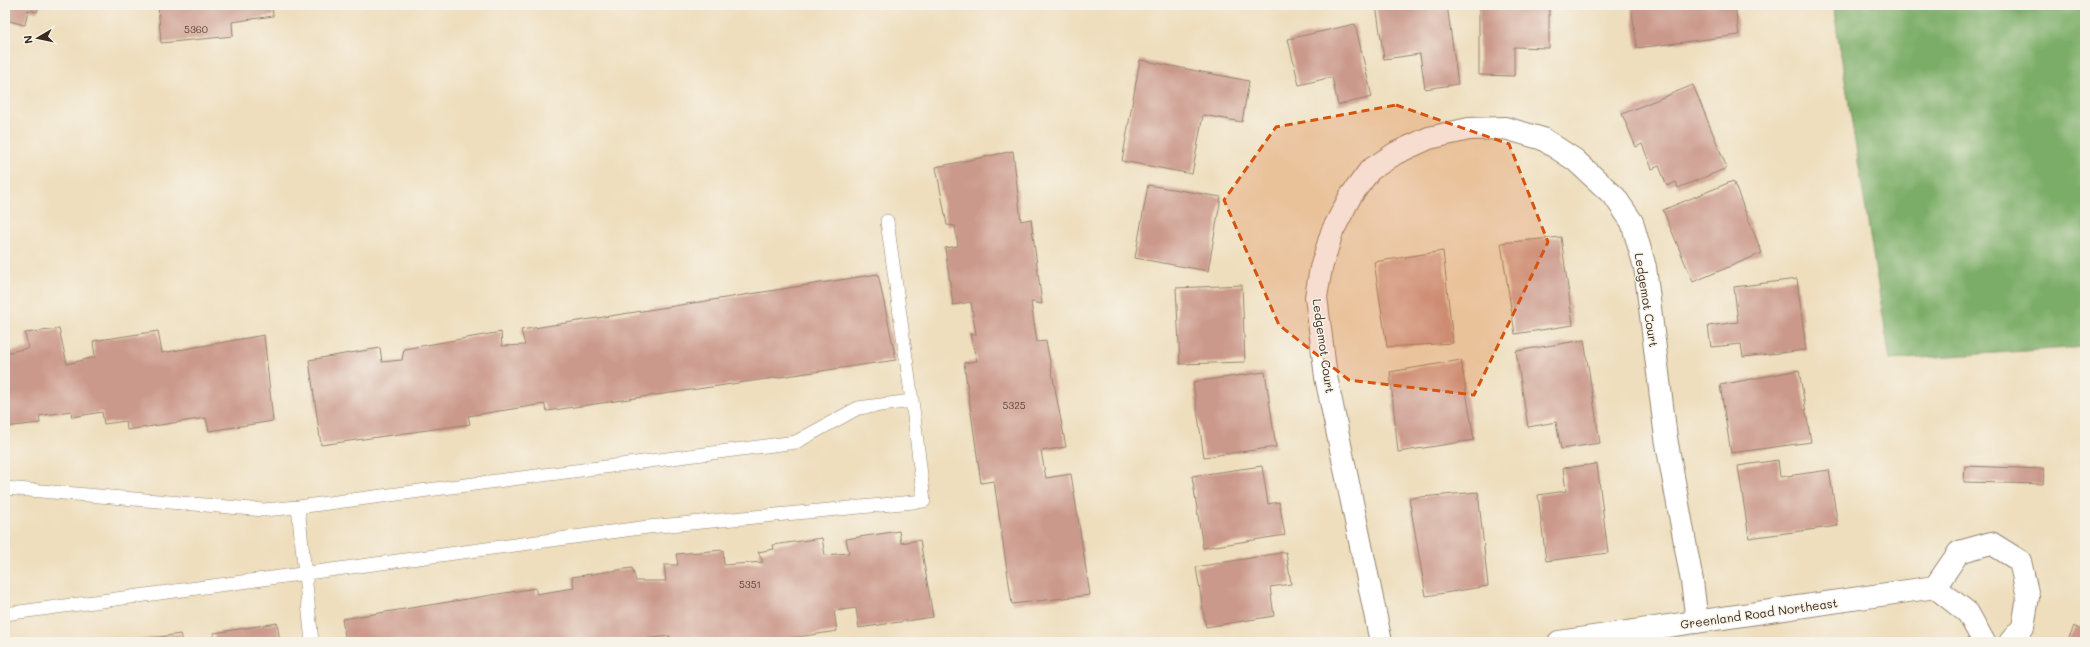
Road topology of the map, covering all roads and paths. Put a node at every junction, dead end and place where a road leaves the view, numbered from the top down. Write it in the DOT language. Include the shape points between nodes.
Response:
graph roads {
  1 [pos="886,220"];
  2 [pos="912,401"];
  3 [pos="5,488"];
  4 [pos="298,507"];
  5 [pos="305,572"];
  6 [pos="1935,587"];
  7 [pos="5,614"];
  8 [pos="1697,622"];
  9 [pos="312,642"];
  10 [pos="1380,642"];
  11 [pos="1559,642"];
  12 [pos="1984,642"];
  13 [pos="2010,642"];
  1 -- 2 [label="lane"];
  2 -- 4 [label="lane" via="858,408 796,442"];
  2 -- 5 [label="lane" via="924,501 648,527"];
  3 -- 4 [label="lane" via="263,510"];
  4 -- 5 [label="lane"];
  5 -- 7 [label="lane"];
  5 -- 9 [label="lane"];
  6 -- 8 [label="street, Greenland Road Northeast"];
  6 -- 12 [label="street" via="1968,613"];
  6 -- 13 [label="street" via="1959,552 1991,543 2020,561 2028,597 2023,627"];
  8 -- 10 [label="street, Ledgemot Court" via="1666,438 1645,267 1632,222 1615,197 1575,160 1543,138 1505,128 1469,129 1428,138 1396,153 1370,170 1350,197 1332,232 1321,268 1316,297 1326,377"];
  8 -- 11 [label="street, Greenland Road Northeast"];
}
